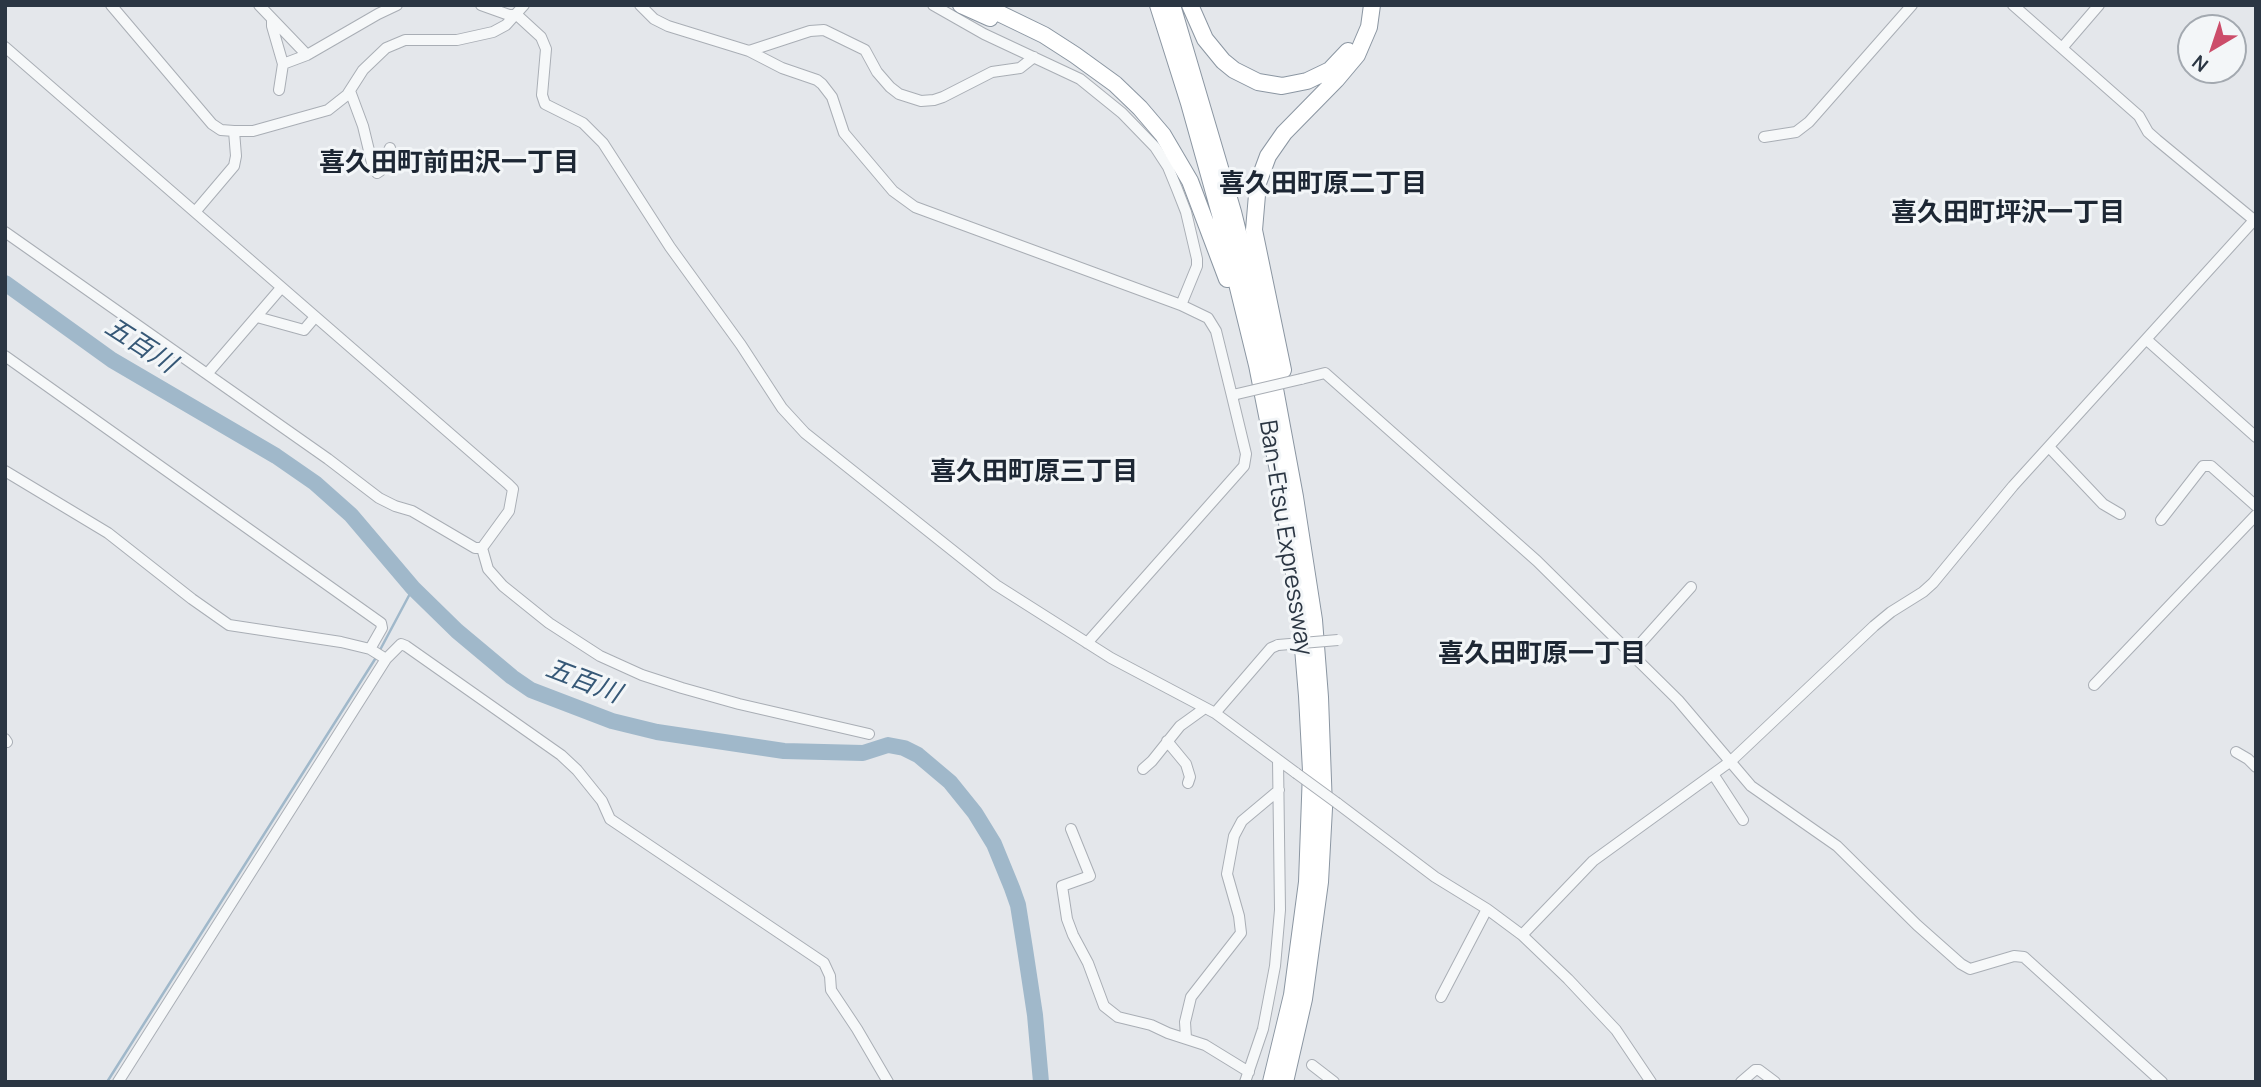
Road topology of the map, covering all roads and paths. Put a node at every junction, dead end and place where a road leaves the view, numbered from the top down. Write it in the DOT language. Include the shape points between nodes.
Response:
graph roads {
  1 [pos="111,5"];
  2 [pos="259,5"];
  3 [pos="397,5"];
  4 [pos="481,5"];
  5 [pos="524,5"];
  6 [pos="640,5"];
  7 [pos="933,5"];
  8 [pos="961,5"];
  9 [pos="982,5"];
  10 [pos="1158,5"];
  11 [pos="1172,5"];
  12 [pos="1190,5"];
  13 [pos="1362,5"];
  14 [pos="1372,5"];
  15 [pos="1912,5"];
  16 [pos="2013,5"];
  17 [pos="2099,5"];
  18 [pos="517,15"];
  19 [pos="272,20"];
  20 [pos="5,47"];
  21 [pos="2062,48"];
  22 [pos="749,51"];
  23 [pos="307,55"];
  24 [pos="1075,55"];
  25 [pos="1034,57"];
  26 [pos="283,64"];
  27 [pos="279,90"];
  28 [pos="350,91"];
  29 [pos="234,131"];
  30 [pos="1763,136"];
  31 [pos="390,148"];
  32 [pos="195,212"];
  33 [pos="2255,219"];
  34 [pos="5,232"];
  35 [pos="281,288"];
  36 [pos="1181,305"];
  37 [pos="257,317"];
  38 [pos="315,317"];
  39 [pos="2147,340"];
  40 [pos="5,356"];
  41 [pos="207,374"];
  42 [pos="1234,395"];
  43 [pos="1269,426"];
  44 [pos="2256,437"];
  45 [pos="2049,447"];
  46 [pos="5,471"];
  47 [pos="1295,497"];
  48 [pos="2256,506"];
  49 [pos="2120,513"];
  50 [pos="2256,514"];
  51 [pos="2161,520"];
  52 [pos="482,548"];
  53 [pos="1691,587"];
  54 [pos="1341,640"];
  55 [pos="1087,643"];
  56 [pos="379,654"];
  57 [pos="1631,654"];
  58 [pos="2094,685"];
  59 [pos="1210,710"];
  60 [pos="869,734"];
  61 [pos="1167,741"];
  62 [pos="2236,752"];
  63 [pos="1278,760"];
  64 [pos="1731,761"];
  65 [pos="2256,767"];
  66 [pos="1143,769"];
  67 [pos="1713,774"];
  68 [pos="1188,783"];
  69 [pos="1279,790"];
  70 [pos="1743,820"];
  71 [pos="1072,828"];
  72 [pos="1486,909"];
  73 [pos="1522,934"];
  74 [pos="1441,997"];
  75 [pos="1186,1038"];
  76 [pos="1312,1065"];
  77 [pos="1247,1077"];
  78 [pos="118,1082"];
  79 [pos="888,1082"];
  80 [pos="1271,1082"];
  81 [pos="1284,1082"];
  82 [pos="1334,1082"];
  83 [pos="1651,1082"];
  84 [pos="1741,1082"];
  85 [pos="1775,1082"];
  86 [pos="2162,1082"];
  1 -- 29 [label="street" via="212,124"];
  2 -- 19 [label="street"];
  3 -- 23 [label="street"];
  4 -- 18 [label="street"];
  5 -- 18 [label="street"];
  6 -- 22 [label="street" via="668,26"];
  7 -- 25 [label="street"];
  8 -- 24 [label="highway"];
  9 -- 24 [label="highway"];
  10 -- 43 [label="highway, Ban-Etsu Expressway" via="1228,245"];
  11 -- 47 [label="highway, Ban-Etsu Expressway" via="1246,262"];
  12 -- 13 [label="highway" via="1205,39 1223,61 1258,82 1282,86 1319,76 1347,53 1357,33"];
  14 -- 47 [label="highway" via="1357,55 1275,144 1255,198 1257,249 1290,410"];
  15 -- 30 [label="street" via="1810,122 1796,132"];
  16 -- 21 [label="street"];
  17 -- 21 [label="street"];
  18 -- 28 [label="street" via="501,28 481,35 400,41 373,59"];
  18 -- 55 [label="street" via="544,42 545,104 583,123 603,143 670,247 795,423 996,585"];
  19 -- 23 [label="street"];
  19 -- 26 [label="street"];
  20 -- 32 [label="street"];
  21 -- 33 [label="street" via="2138,116 2157,140"];
  22 -- 25 [label="street" via="824,30 865,50 890,87 921,101 943,97 992,72 1020,68"];
  22 -- 36 [label="street" via="822,84 832,97 844,133 894,191 915,207"];
  23 -- 26 [label="street"];
  24 -- 43 [label="highway" via="1140,108 1186,173 1228,280"];
  25 -- 36 [label="street" via="1100,93 1148,139 1168,167 1186,212 1197,259"];
  26 -- 27 [label="street"];
  28 -- 29 [label="street" via="328,110 253,131"];
  28 -- 31 [label="street" via="376,173"];
  29 -- 32 [label="street" via="234,166"];
  32 -- 35 [label="street"];
  33 -- 39 [label="street"];
  34 -- 41 [label="street"];
  35 -- 37 [label="street"];
  35 -- 38 [label="street"];
  36 -- 42 [label="street" via="1213,324"];
  37 -- 38 [label="street" via="304,330"];
  37 -- 41 [label="street"];
  38 -- 52 [label="street" via="513,489 509,511"];
  39 -- 44 [label="street"];
  39 -- 45 [label="street"];
  40 -- 56 [label="street" via="381,622"];
  41 -- 52 [label="street" via="379,498"];
  42 -- 55 [label="street" via="1246,454 1244,466"];
  42 -- 57 [label="street, bridge" via="1325,373 1537,561"];
  43 -- 80 [label="highway, Ban-Etsu Expressway" via="1301,624 1311,771 1300,940"];
  45 -- 49 [label="street" via="2103,504"];
  45 -- 64 [label="street" via="1933,583 1874,626"];
  46 -- 56 [label="street" via="108,533 229,625"];
  47 -- 81 [label="highway, Ban-Etsu Expressway" via="1314,620 1324,808 1314,941"];
  48 -- 51 [label="street" via="2211,466 2203,466"];
  50 -- 58 [label="street"];
  52 -- 60 [label="street" via="488,569 503,586 600,656 682,688"];
  53 -- 57 [label="street"];
  54 -- 59 [label="street, bridge" via="1271,648"];
  55 -- 59 [label="street"];
  56 -- 78 [label="street"];
  56 -- 79 [label="street" via="406,646 561,755 602,801 610,819 824,963 831,990"];
  57 -- 64 [label="street"];
  59 -- 61 [label="street" via="1180,726"];
  59 -- 63 [label="street"];
  61 -- 66 [label="street"];
  61 -- 68 [label="street" via="1186,764"];
  62 -- 65 [label="street"];
  63 -- 69 [label="street"];
  63 -- 72 [label="street, bridge" via="1435,877"];
  64 -- 67 [label="street"];
  64 -- 86 [label="street" via="1756,790 1837,846 1961,964 1973,969 2024,957"];
  67 -- 70 [label="street"];
  67 -- 73 [label="street" via="1593,861"];
  69 -- 75 [label="street" via="1242,821 1234,836 1227,874 1241,933 1191,997"];
  69 -- 77 [label="street" via="1276,955 1263,1029"];
  71 -- 75 [label="street" via="1090,876 1062,886 1070,928 1100,1000 1118,1017"];
  72 -- 73 [label="street"];
  72 -- 74 [label="street"];
  73 -- 83 [label="street" via="1616,1030"];
  75 -- 77 [label="street" via="1213,1049"];
  76 -- 82 [label="street"];
  84 -- 85 [label="street" via="1759,1070"];
}
